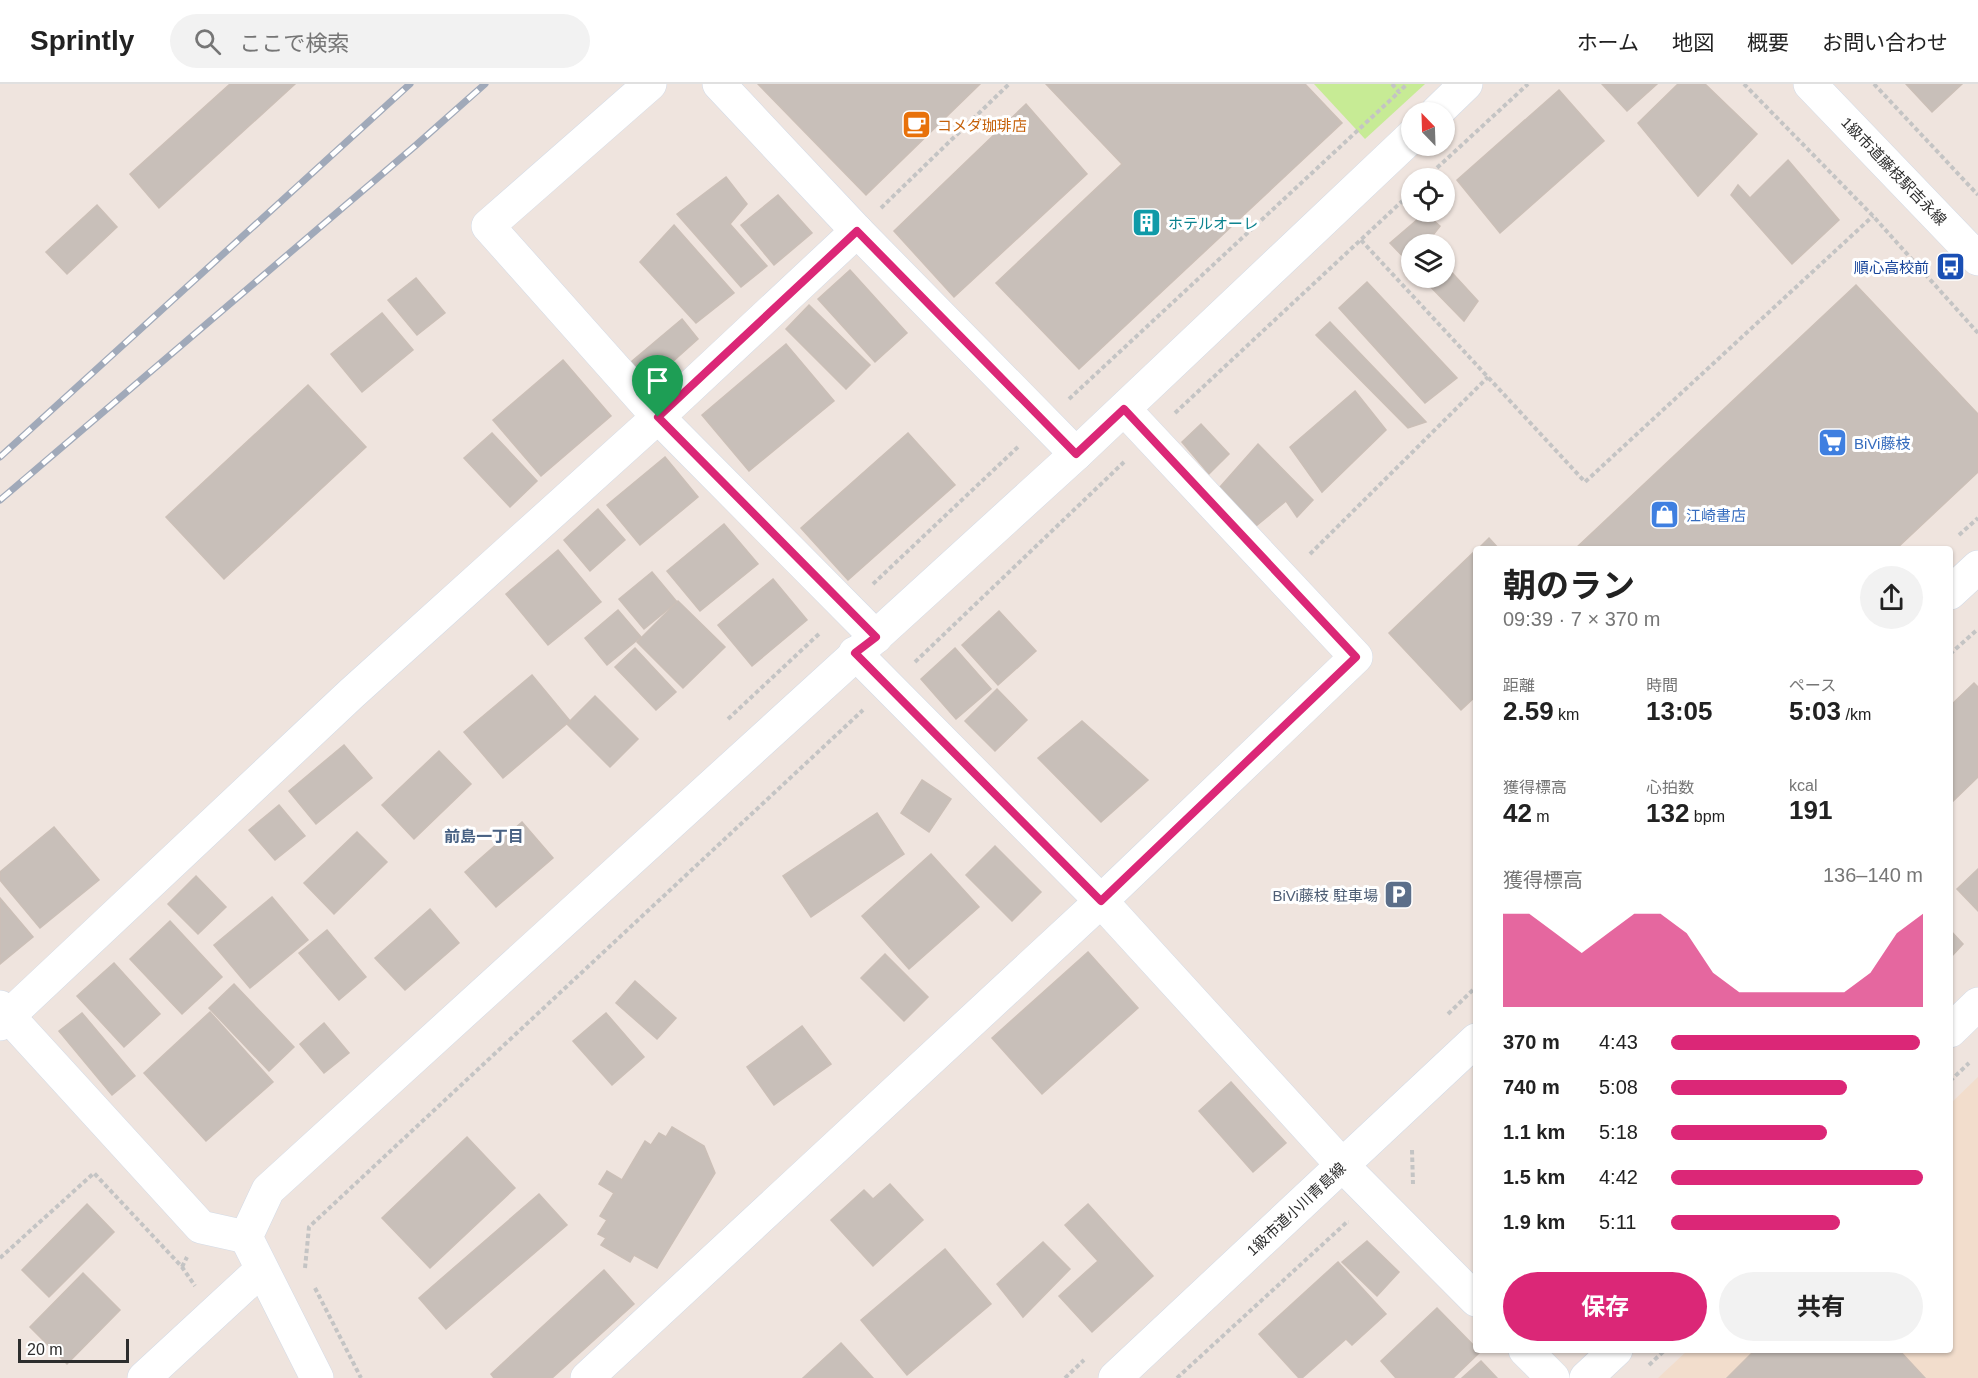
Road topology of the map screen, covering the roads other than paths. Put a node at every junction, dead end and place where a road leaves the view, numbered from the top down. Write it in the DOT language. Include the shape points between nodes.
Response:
graph roads {
  1 [pos="650,84"];
  2 [pos="719,84"];
  3 [pos="1466,84"];
  4 [pos="1810,84"];
  5 [pos="1447,102"];
  6 [pos="1401,146"];
  7 [pos="857,231"];
  8 [pos="1978,259"];
  9 [pos="1124,409"];
  10 [pos="658,417"];
  11 [pos="1076,454"];
  12 [pos="1978,567"];
  13 [pos="1953,590"];
  14 [pos="866,645"];
  15 [pos="1101,901"];
  16 [pos="1978,1004"];
  17 [pos="3,1016"];
  18 [pos="1953,1028"];
  19 [pos="1473,1043"];
  20 [pos="1343,1166"];
  21 [pos="246,1237"];
  22 [pos="261,1270"];
  23 [pos="1473,1297"];
  24 [pos="1528,1353"];
  25 [pos="1613,1353"];
  26 [pos="144,1378"];
  27 [pos="317,1378"];
  28 [pos="587,1378"];
  29 [pos="1115,1378"];
  30 [pos="1553,1378"];
  31 [pos="1587,1378"];
  1 -- 10 [label="street" via="488,226"];
  2 -- 7 [label="street"];
  3 -- 5 [label="street"];
  4 -- 8 [label="street, 1級市道藤枝駅吉永線"];
  6 -- 9 [label="street"];
  7 -- 10 [label="street"];
  7 -- 11 [label="street"];
  9 -- 11 [label="street"];
  9 -- 15 [label="street" via="1356,657"];
  10 -- 14 [label="street" via="847,608"];
  10 -- 17 [label="street"];
  11 -- 14 [label="street"];
  12 -- 13 [label="street"];
  14 -- 15 [label="street" via="889,686"];
  14 -- 21 [label="street" via="268,1190"];
  15 -- 20 [label="street"];
  15 -- 28 [label="street"];
  16 -- 18 [label="street"];
  17 -- 21 [label="street" via="201,1227"];
  19 -- 20 [label="street, 1級市道小川青島線"];
  20 -- 23 [label="street"];
  20 -- 29 [label="street, 1級市道小川青島線"];
  21 -- 22 [label="street"];
  22 -- 26 [label="street"];
  22 -- 27 [label="street"];
  24 -- 30 [label="street"];
  25 -- 31 [label="street"];
}
